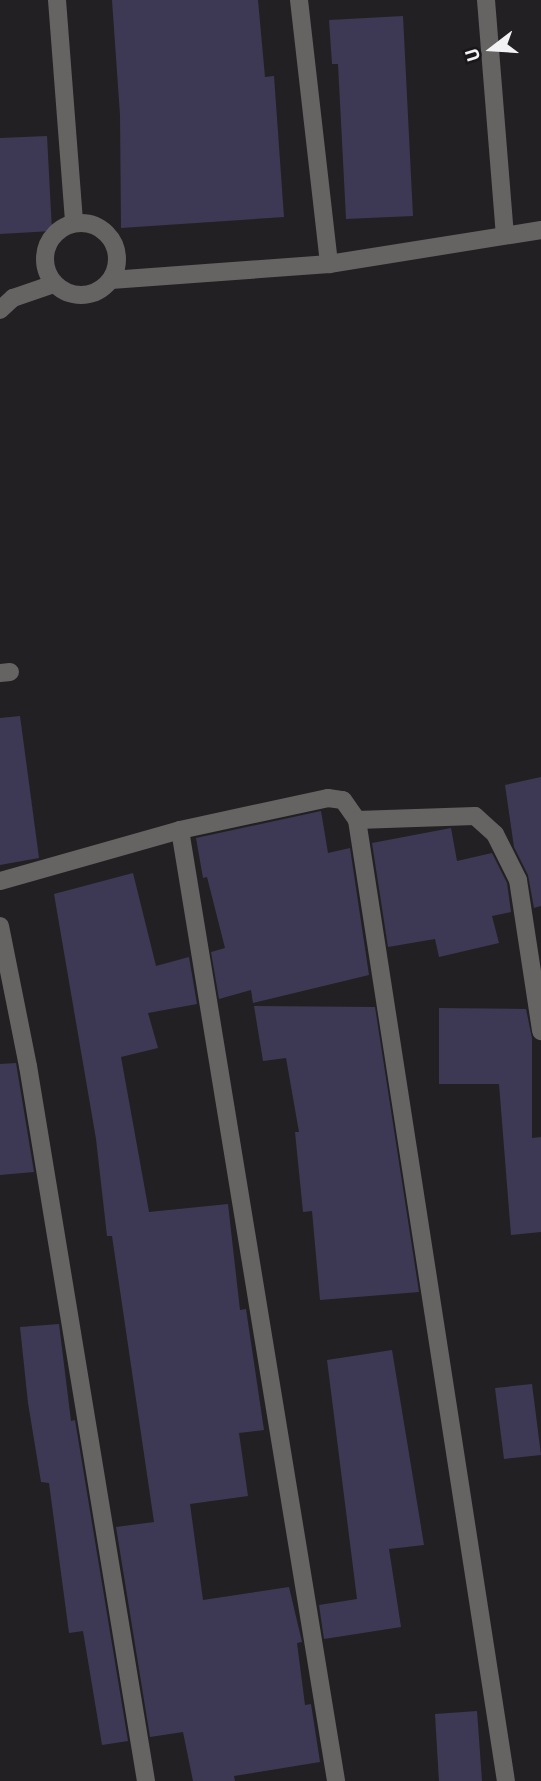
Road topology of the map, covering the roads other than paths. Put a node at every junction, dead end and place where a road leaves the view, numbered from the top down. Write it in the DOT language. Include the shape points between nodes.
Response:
graph roads {
  1 [pos="57,0"];
  2 [pos="299,0"];
  3 [pos="486,0"];
  4 [pos="74,223"];
  5 [pos="541,230"];
  6 [pos="505,235"];
  7 [pos="329,264"];
  8 [pos="111,280"];
  9 [pos="54,284"];
  10 [pos="4,301"];
  11 [pos="357,820"];
  12 [pos="180,830"];
  13 [pos="0,881"];
  14 [pos="0,926"];
  15 [pos="541,1031"];
  16 [pos="146,1781"];
  17 [pos="336,1781"];
  18 [pos="506,1781"];
  1 -- 4 [label="street"];
  2 -- 7 [label="street"];
  3 -- 6 [label="street"];
  4 -- 8 [label="street" via="88,223 111,239 117,266"];
  4 -- 9 [label="street" via="51,238 45,251 45,266"];
  5 -- 6 [label="street"];
  6 -- 7 [label="street"];
  7 -- 8 [label="street"];
  8 -- 9 [label="street" via="88,295 74,295"];
  9 -- 10 [label="street"];
  11 -- 12 [label="street" via="342,800 328,798"];
  11 -- 15 [label="street" via="475,816 495,834 518,880"];
  11 -- 18 [label="street"];
  12 -- 13 [label="street"];
  12 -- 17 [label="street"];
  14 -- 16 [label="street" via="28,1066"];
}
